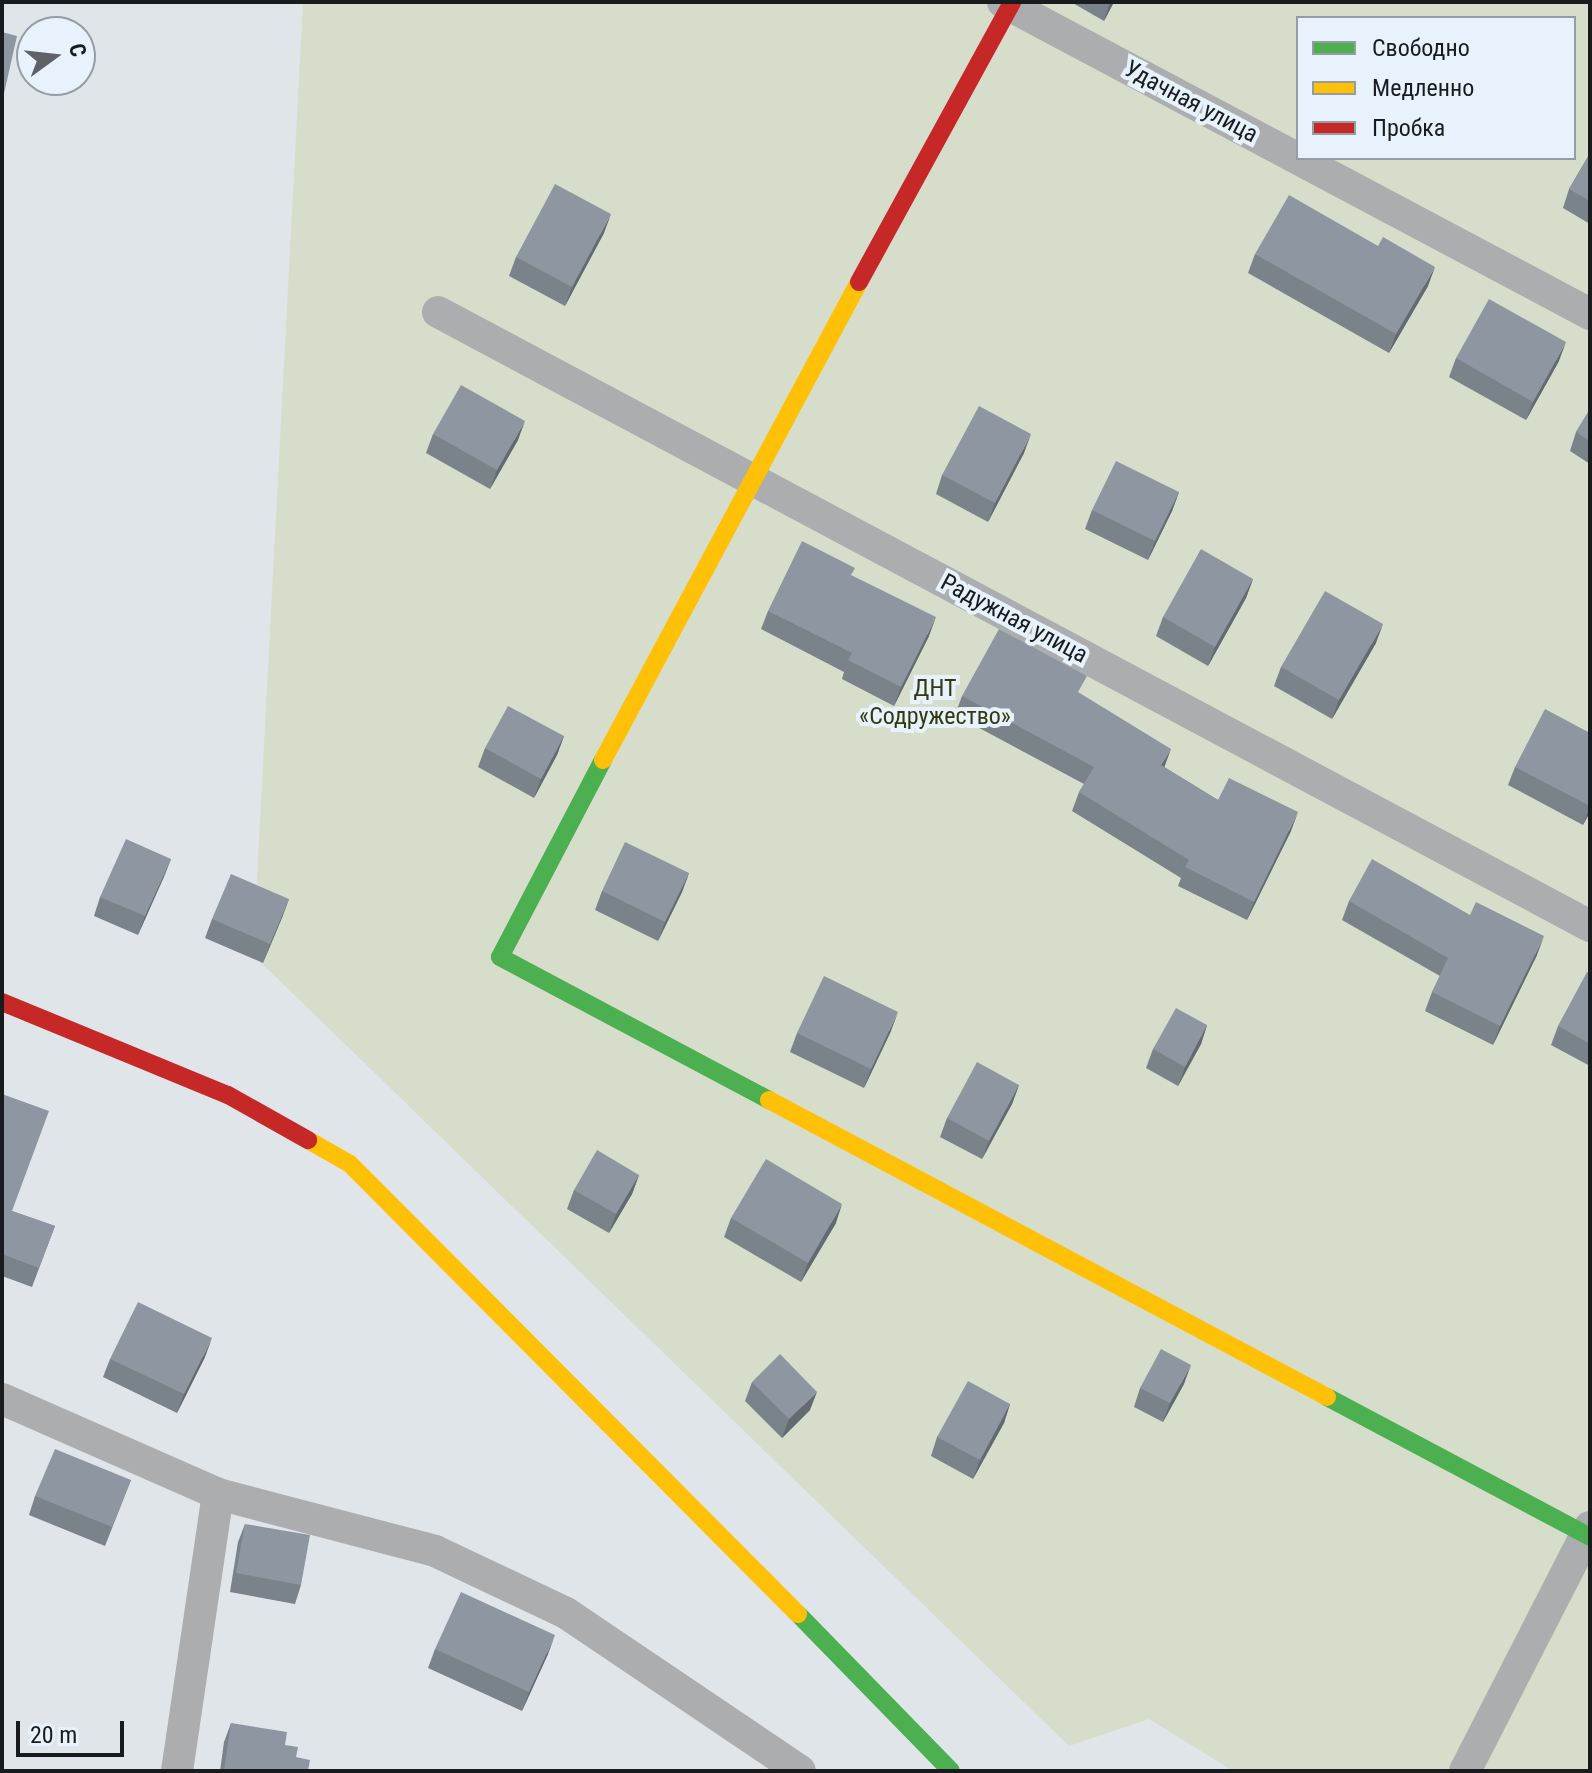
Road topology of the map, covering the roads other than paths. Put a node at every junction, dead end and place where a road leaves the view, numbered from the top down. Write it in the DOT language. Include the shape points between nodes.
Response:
graph roads {
  1 [pos="1009,3"];
  2 [pos="1296,157"];
  3 [pos="1302,160"];
  4 [pos="438,312"];
  5 [pos="1590,314"];
  6 [pos="751,479"];
  7 [pos="1590,926"];
  8 [pos="2,1002"];
  9 [pos="2,1399"];
  10 [pos="218,1494"];
  11 [pos="1589,1533"];
  12 [pos="177,1771"];
  13 [pos="800,1771"];
  14 [pos="951,1771"];
  15 [pos="1465,1771"];
  1 -- 2 [label="street, Удачная улица"];
  1 -- 6 [label="street"];
  3 -- 5 [label="street, Удачная улица"];
  4 -- 6 [label="street, Радужная улица"];
  6 -- 7 [label="street, Радужная улица"];
  6 -- 11 [label="street" via="500,957"];
  8 -- 14 [label="street" via="228,1095 350,1164"];
  9 -- 10 [label="street"];
  10 -- 12 [label="street"];
  10 -- 13 [label="street" via="435,1551 566,1613"];
  11 -- 15 [label="street"];
}
